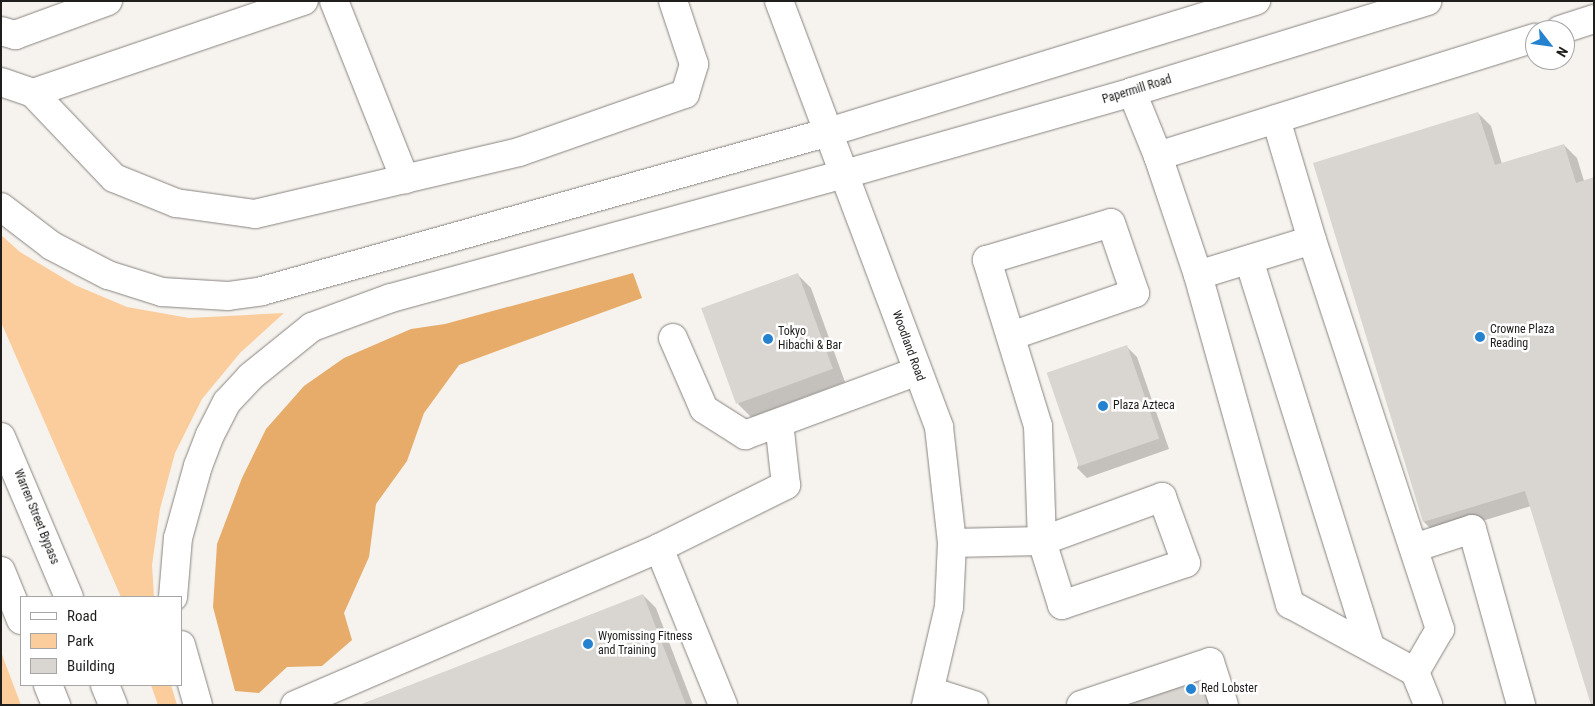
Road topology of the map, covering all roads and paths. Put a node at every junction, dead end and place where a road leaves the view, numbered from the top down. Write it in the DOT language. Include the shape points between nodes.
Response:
graph roads {
  1 [pos="108,1"];
  2 [pos="304,1"];
  3 [pos="334,1"];
  4 [pos="673,1"];
  5 [pos="779,1"];
  6 [pos="1256,1"];
  7 [pos="1428,1"];
  8 [pos="1594,19"];
  9 [pos="1575,25"];
  10 [pos="1,32"];
  11 [pos="1525,41"];
  12 [pos="1,82"];
  13 [pos="1132,92"];
  14 [pos="33,94"];
  15 [pos="1276,119"];
  16 [pos="829,132"];
  17 [pos="1158,156"];
  18 [pos="845,174"];
  19 [pos="404,179"];
  20 [pos="1,207"];
  21 [pos="1312,240"];
  22 [pos="1249,260"];
  23 [pos="1198,275"];
  24 [pos="1011,336"];
  25 [pos="673,338"];
  26 [pos="918,371"];
  27 [pos="780,423"];
  28 [pos="1,437"];
  29 [pos="1042,541"];
  30 [pos="952,543"];
  31 [pos="659,548"];
  32 [pos="1414,548"];
  33 [pos="1,571"];
  34 [pos="69,596"];
  35 [pos="173,596"];
  36 [pos="20,618"];
  37 [pos="1370,648"];
  38 [pos="182,649"];
  39 [pos="1415,672"];
  40 [pos="48,686"];
  41 [pos="105,686"];
  42 [pos="928,698"];
  43 [pos="56,705"];
  44 [pos="113,705"];
  45 [pos="198,705"];
  46 [pos="295,705"];
  47 [pos="723,705"];
  48 [pos="974,705"];
  49 [pos="1081,705"];
  50 [pos="1224,705"];
  51 [pos="1428,705"];
  52 [pos="1521,705"];
  1 -- 10 [label="main road" via="15,35"];
  2 -- 14 [label="main road"];
  3 -- 19 [label="main road"];
  4 -- 19 [label="main road" via="694,64 685,94 519,152"];
  5 -- 16 [label="main road, Woodland Road"];
  6 -- 16 [label="main road"];
  7 -- 13 [label="main road, Papermill Road"];
  8 -- 9 [label="main road"];
  11 -- 15 [label="main road"];
  12 -- 14 [label="main road"];
  13 -- 17 [label="main road"];
  13 -- 18 [label="main road, Papermill Road"];
  14 -- 19 [label="main road" via="114,178 176,202 255,214"];
  15 -- 17 [label="main road"];
  15 -- 21 [label="main road"];
  16 -- 18 [label="main road, Woodland Road"];
  16 -- 20 [label="main road" via="262,291 228,296 162,292 117,279 52,246"];
  17 -- 23 [label="main road"];
  18 -- 26 [label="main road, Woodland Road"];
  18 -- 35 [label="main road, Papermill Road" via="391,298 312,327 250,378 227,402 198,466 186,502 173,571"];
  21 -- 22 [label="main road"];
  21 -- 32 [label="main road"];
  22 -- 23 [label="main road"];
  22 -- 37 [label="main road"];
  23 -- 37 [label="main road" via="1290,604"];
  24 -- 24 [label="main road" via="987,260 1111,223 1135,294"];
  24 -- 29 [label="main road" via="1038,426"];
  25 -- 27 [label="main road" via="704,410 745,435"];
  26 -- 27 [label="main road"];
  26 -- 30 [label="main road, Woodland Road" via="939,427"];
  27 -- 31 [label="main road" via="786,485"];
  28 -- 34 [label="main road, Warren Street Bypass"];
  29 -- 29 [label="main road" via="1162,497 1186,563 1062,605"];
  29 -- 30 [label="main road"];
  30 -- 42 [label="main road, Woodland Road" via="949,607"];
  31 -- 46 [label="main road"];
  31 -- 47 [label="main road"];
  32 -- 39 [label="main road" via="1440,629"];
  32 -- 52 [label="main road" via="1472,529"];
  33 -- 36 [label="main road"];
  37 -- 39 [label="main road"];
  38 -- 45 [label="main road"];
  39 -- 51 [label="main road"];
  40 -- 43 [label="main road"];
  41 -- 44 [label="main road"];
  42 -- 48 [label="main road"];
  49 -- 50 [label="main road" via="1210,662"];
}
